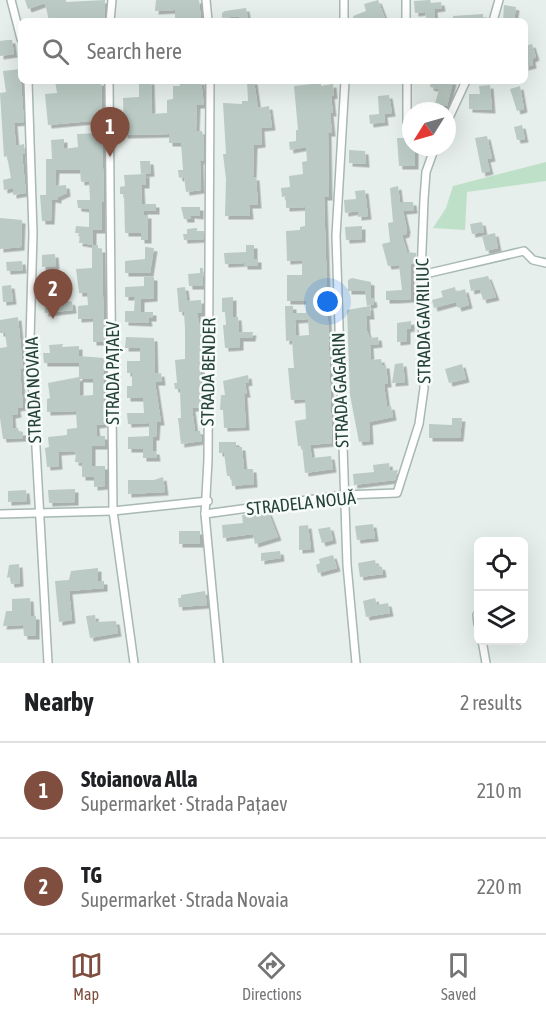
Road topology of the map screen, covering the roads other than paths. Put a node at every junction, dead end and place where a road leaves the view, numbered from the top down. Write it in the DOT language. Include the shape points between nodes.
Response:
graph roads {
  1 [pos="11,0"];
  2 [pos="112,0"];
  3 [pos="206,0"];
  4 [pos="344,0"];
  5 [pos="406,0"];
  6 [pos="499,0"];
  7 [pos="110,18"];
  8 [pos="208,18"];
  9 [pos="344,18"];
  10 [pos="406,18"];
  11 [pos="493,18"];
  12 [pos="18,27"];
  13 [pos="28,84"];
  14 [pos="109,84"];
  15 [pos="210,84"];
  16 [pos="345,84"];
  17 [pos="406,84"];
  18 [pos="465,84"];
  19 [pos="407,102"];
  20 [pos="456,103"];
  21 [pos="432,156"];
  22 [pos="546,263"];
  23 [pos="421,275"];
  24 [pos="397,493"];
  25 [pos="344,495"];
  26 [pos="208,501"];
  27 [pos="112,512"];
  28 [pos="39,513"];
  29 [pos="0,514"];
  30 [pos="205,514"];
  31 [pos="483,645"];
  32 [pos="48,663"];
  33 [pos="134,663"];
  34 [pos="219,663"];
  35 [pos="356,663"];
  36 [pos="486,663"];
  1 -- 12 [label="street"];
  2 -- 7 [label="street"];
  3 -- 8 [label="street"];
  4 -- 9 [label="street"];
  5 -- 10 [label="street"];
  6 -- 11 [label="street"];
  13 -- 28 [label="street, STRADA NOVAIA" via="33,233 30,339"];
  14 -- 27 [label="street, STRADA PAȚAEV"];
  15 -- 26 [label="street, STRADA BENDER"];
  16 -- 25 [label="street, STRADA GAGARIN" via="336,237"];
  17 -- 19 [label="street"];
  18 -- 20 [label="street"];
  21 -- 23 [label="street, STRADA GAVRILIUC" via="426,172"];
  22 -- 23 [label="street" via="533,260 524,252"];
  23 -- 24 [label="street, STRADA GAVRILIUC" via="424,388 419,424"];
  24 -- 25 [label="street, STRADELA NOUĂ"];
  25 -- 30 [label="street, STRADELA NOUĂ"];
  25 -- 35 [label="street, STRADA GAGARIN"];
  26 -- 27 [label="street"];
  26 -- 30 [label="street, STRADA BENDER"];
  27 -- 28 [label="street"];
  27 -- 33 [label="street, STRADA PAȚAEV"];
  28 -- 29 [label="street"];
  28 -- 32 [label="street, STRADA NOVAIA"];
  30 -- 34 [label="street, STRADA BENDER"];
  31 -- 36 [label="street"];
}
